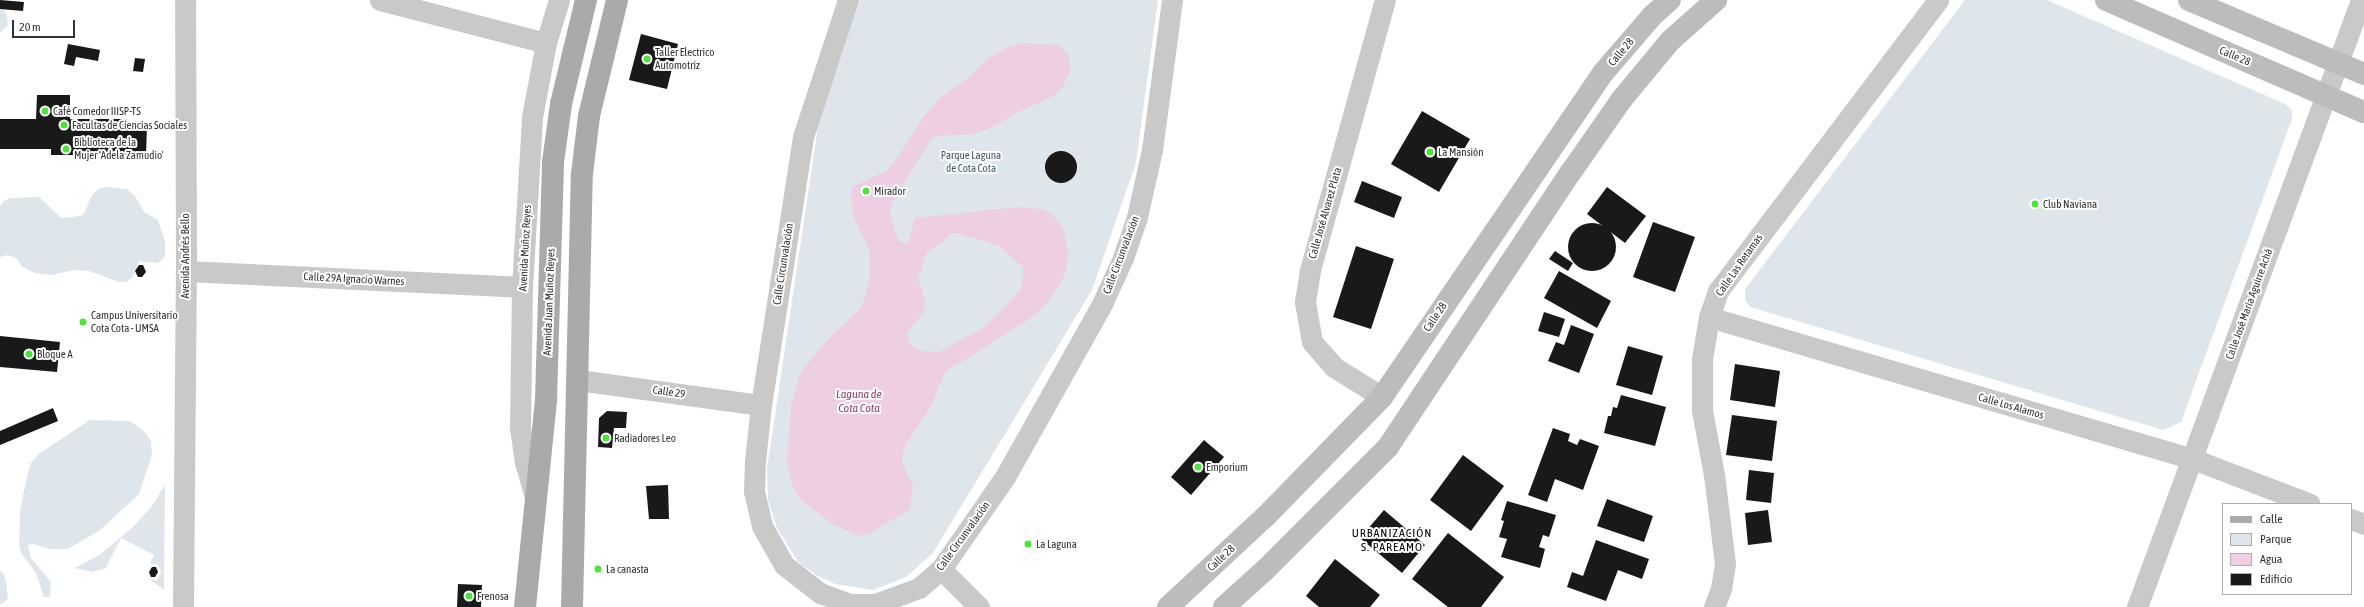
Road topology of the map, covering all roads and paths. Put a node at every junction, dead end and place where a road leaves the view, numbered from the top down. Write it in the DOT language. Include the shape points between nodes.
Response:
graph roads {
  1 [pos="185,0"];
  2 [pos="380,0"];
  3 [pos="559,0"];
  4 [pos="586,0"];
  5 [pos="617,0"];
  6 [pos="848,0"];
  7 [pos="1172,0"];
  8 [pos="1385,0"];
  9 [pos="1670,0"];
  10 [pos="1716,0"];
  11 [pos="1938,0"];
  12 [pos="2189,0"];
  13 [pos="2361,0"];
  14 [pos="2114,2"];
  15 [pos="546,43"];
  16 [pos="2337,63"];
  17 [pos="2364,74"];
  18 [pos="2325,96"];
  19 [pos="2364,112"];
  20 [pos="1546,154"];
  21 [pos="1571,172"];
  22 [pos="186,271"];
  23 [pos="522,287"];
  24 [pos="1709,317"];
  25 [pos="578,380"];
  26 [pos="1382,397"];
  27 [pos="761,405"];
  28 [pos="1410,416"];
  29 [pos="2193,459"];
  30 [pos="535,497"];
  31 [pos="2307,503"];
  32 [pos="2352,519"];
  33 [pos="2364,524"];
  34 [pos="941,569"];
  35 [pos="183,607"];
  36 [pos="525,607"];
  37 [pos="572,607"];
  38 [pos="978,607"];
  39 [pos="1168,607"];
  40 [pos="1224,607"];
  41 [pos="1714,607"];
  42 [pos="2137,607"];
  1 -- 22 [label="street, Avenida Andrés Bello"];
  2 -- 15 [label="street"];
  3 -- 15 [label="street, Avenida Muñoz Reyes"];
  4 -- 30 [label="main road, Avenida Juan Muñoz Reyes" via="561,104 553,162 546,400"];
  5 -- 25 [label="main road" via="590,116 582,174"];
  6 -- 27 [label="street, Calle Circunvalación" via="803,137"];
  7 -- 34 [label="street, Calle Circunvalación" via="1152,150 1137,217 1123,258 1102,304 1032,432 1005,477"];
  8 -- 26 [label="street, Calle José Alvarez Plata" via="1310,270 1305,302 1312,342 1334,367"];
  9 -- 20 [label="main road, Calle 28" via="1652,16 1603,73"];
  10 -- 21 [label="main road" via="1670,40 1622,100"];
  11 -- 24 [label="street, Calle Las Retamas" via="1718,291"];
  12 -- 16 [label="main road"];
  13 -- 16 [label="street, Calle José María Aguirre Achá"];
  14 -- 18 [label="main road, Calle 28"];
  15 -- 23 [label="street, Avenida Muñoz Reyes" via="532,117"];
  16 -- 17 [label="main road"];
  16 -- 18 [label="street, Calle José María Aguirre Achá"];
  18 -- 19 [label="main road, Calle 28"];
  18 -- 29 [label="street, Calle José María Aguirre Achá"];
  20 -- 21 [label="main road"];
  20 -- 26 [label="main road, Calle 28"];
  21 -- 28 [label="main road" via="1437,371"];
  22 -- 23 [label="street, Calle 29A Ignacio Warnes"];
  22 -- 35 [label="street, Avenida Andrés Bello"];
  23 -- 30 [label="street, Avenida Muñoz Reyes" via="520,429 525,463"];
  24 -- 29 [label="street, Calle Los Alamos"];
  24 -- 41 [label="street, Calle Las Retamas" via="1702,359 1702,410 1714,475 1725,564 1721,589"];
  25 -- 27 [label="street, Calle 29"];
  25 -- 37 [label="main road"];
  26 -- 28 [label="main road"];
  26 -- 39 [label="main road, Calle 28" via="1266,516"];
  27 -- 34 [label="street, Calle Circunvalación" via="754,461 757,509 762,526 784,565 820,593 851,604 875,604 896,598 919,588"];
  28 -- 40 [label="main road" via="1388,447 1266,569"];
  29 -- 31 [label="street, Calle Los Alamos"];
  29 -- 42 [label="street, Calle José María Aguirre Achá"];
  30 -- 36 [label="main road, Avenida Juan Muñoz Reyes"];
  32 -- 33 [label="street"];
  34 -- 38 [label="street"];
}
